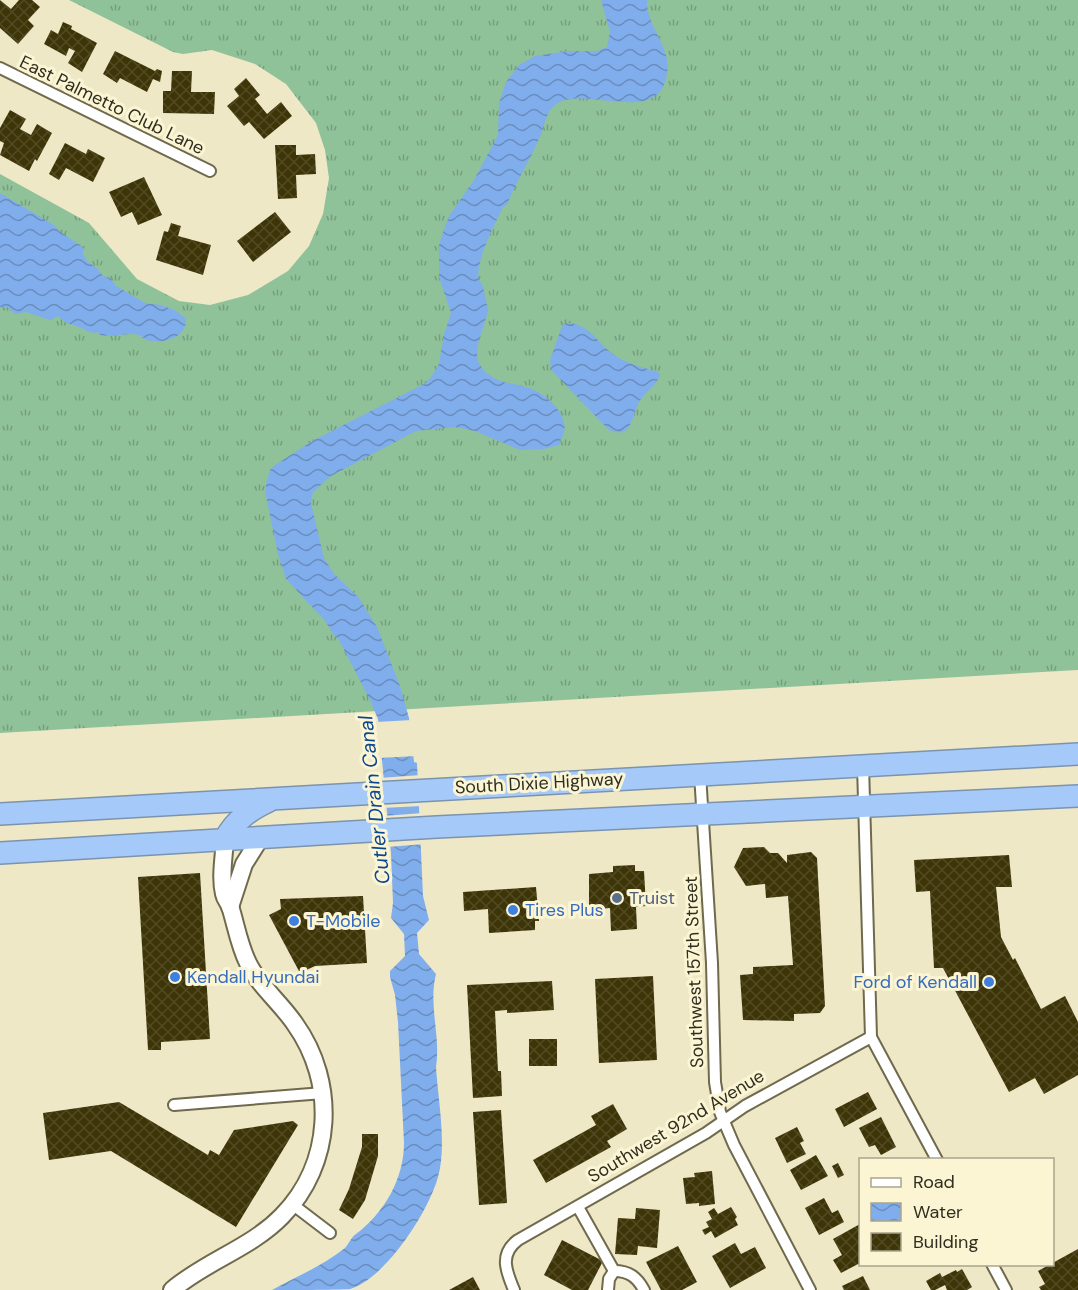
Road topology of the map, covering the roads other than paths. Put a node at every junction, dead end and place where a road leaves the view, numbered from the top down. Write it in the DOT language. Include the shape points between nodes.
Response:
graph roads {
  1 [pos="0,68"];
  2 [pos="210,171"];
  3 [pos="1078,754"];
  4 [pos="862,766"];
  5 [pos="700,774"];
  6 [pos="1078,796"];
  7 [pos="272,799"];
  8 [pos="863,805"];
  9 [pos="0,814"];
  10 [pos="702,814"];
  11 [pos="261,837"];
  12 [pos="225,839"];
  13 [pos="0,853"];
  14 [pos="230,907"];
  15 [pos="871,1037"];
  16 [pos="323,1093"];
  17 [pos="174,1105"];
  18 [pos="723,1122"];
  19 [pos="935,1158"];
  20 [pos="292,1204"];
  21 [pos="578,1207"];
  22 [pos="330,1233"];
  23 [pos="993,1266"];
  24 [pos="614,1271"];
  25 [pos="172,1290"];
  26 [pos="514,1290"];
  27 [pos="608,1290"];
  28 [pos="644,1290"];
  29 [pos="810,1290"];
  30 [pos="1006,1290"];
  1 -- 2 [label="street, East Palmetto Club Lane"];
  3 -- 4 [label="highway, South Dixie Highway"];
  4 -- 5 [label="highway, South Dixie Highway"];
  4 -- 8 [label="street"];
  5 -- 7 [label="highway, South Dixie Highway"];
  5 -- 10 [label="street, Southwest 157th Street"];
  6 -- 8 [label="highway"];
  7 -- 9 [label="highway, South Dixie Highway"];
  7 -- 12 [label="highway" via="243,816"];
  8 -- 10 [label="highway"];
  8 -- 15 [label="street"];
  10 -- 11 [label="highway"];
  10 -- 18 [label="street, Southwest 157th Street" via="715,1082"];
  11 -- 12 [label="highway"];
  11 -- 14 [label="street" via="244,864"];
  12 -- 13 [label="highway"];
  12 -- 14 [label="street" via="223,888"];
  14 -- 16 [label="street" via="248,964 307,1043"];
  15 -- 18 [label="street, Southwest 92nd Avenue"];
  15 -- 19 [label="street"];
  16 -- 17 [label="street"];
  16 -- 20 [label="street" via="322,1140 311,1171"];
  18 -- 21 [label="street, Southwest 92nd Avenue"];
  18 -- 29 [label="street, Southwest 157th Street"];
  20 -- 22 [label="street"];
  20 -- 25 [label="street" via="267,1229"];
  21 -- 24 [label="street"];
  21 -- 26 [label="street, Southwest 92nd Avenue" via="508,1249 506,1269"];
  23 -- 30 [label="street"];
  24 -- 27 [label="street"];
  24 -- 28 [label="street" via="625,1271"];
}
